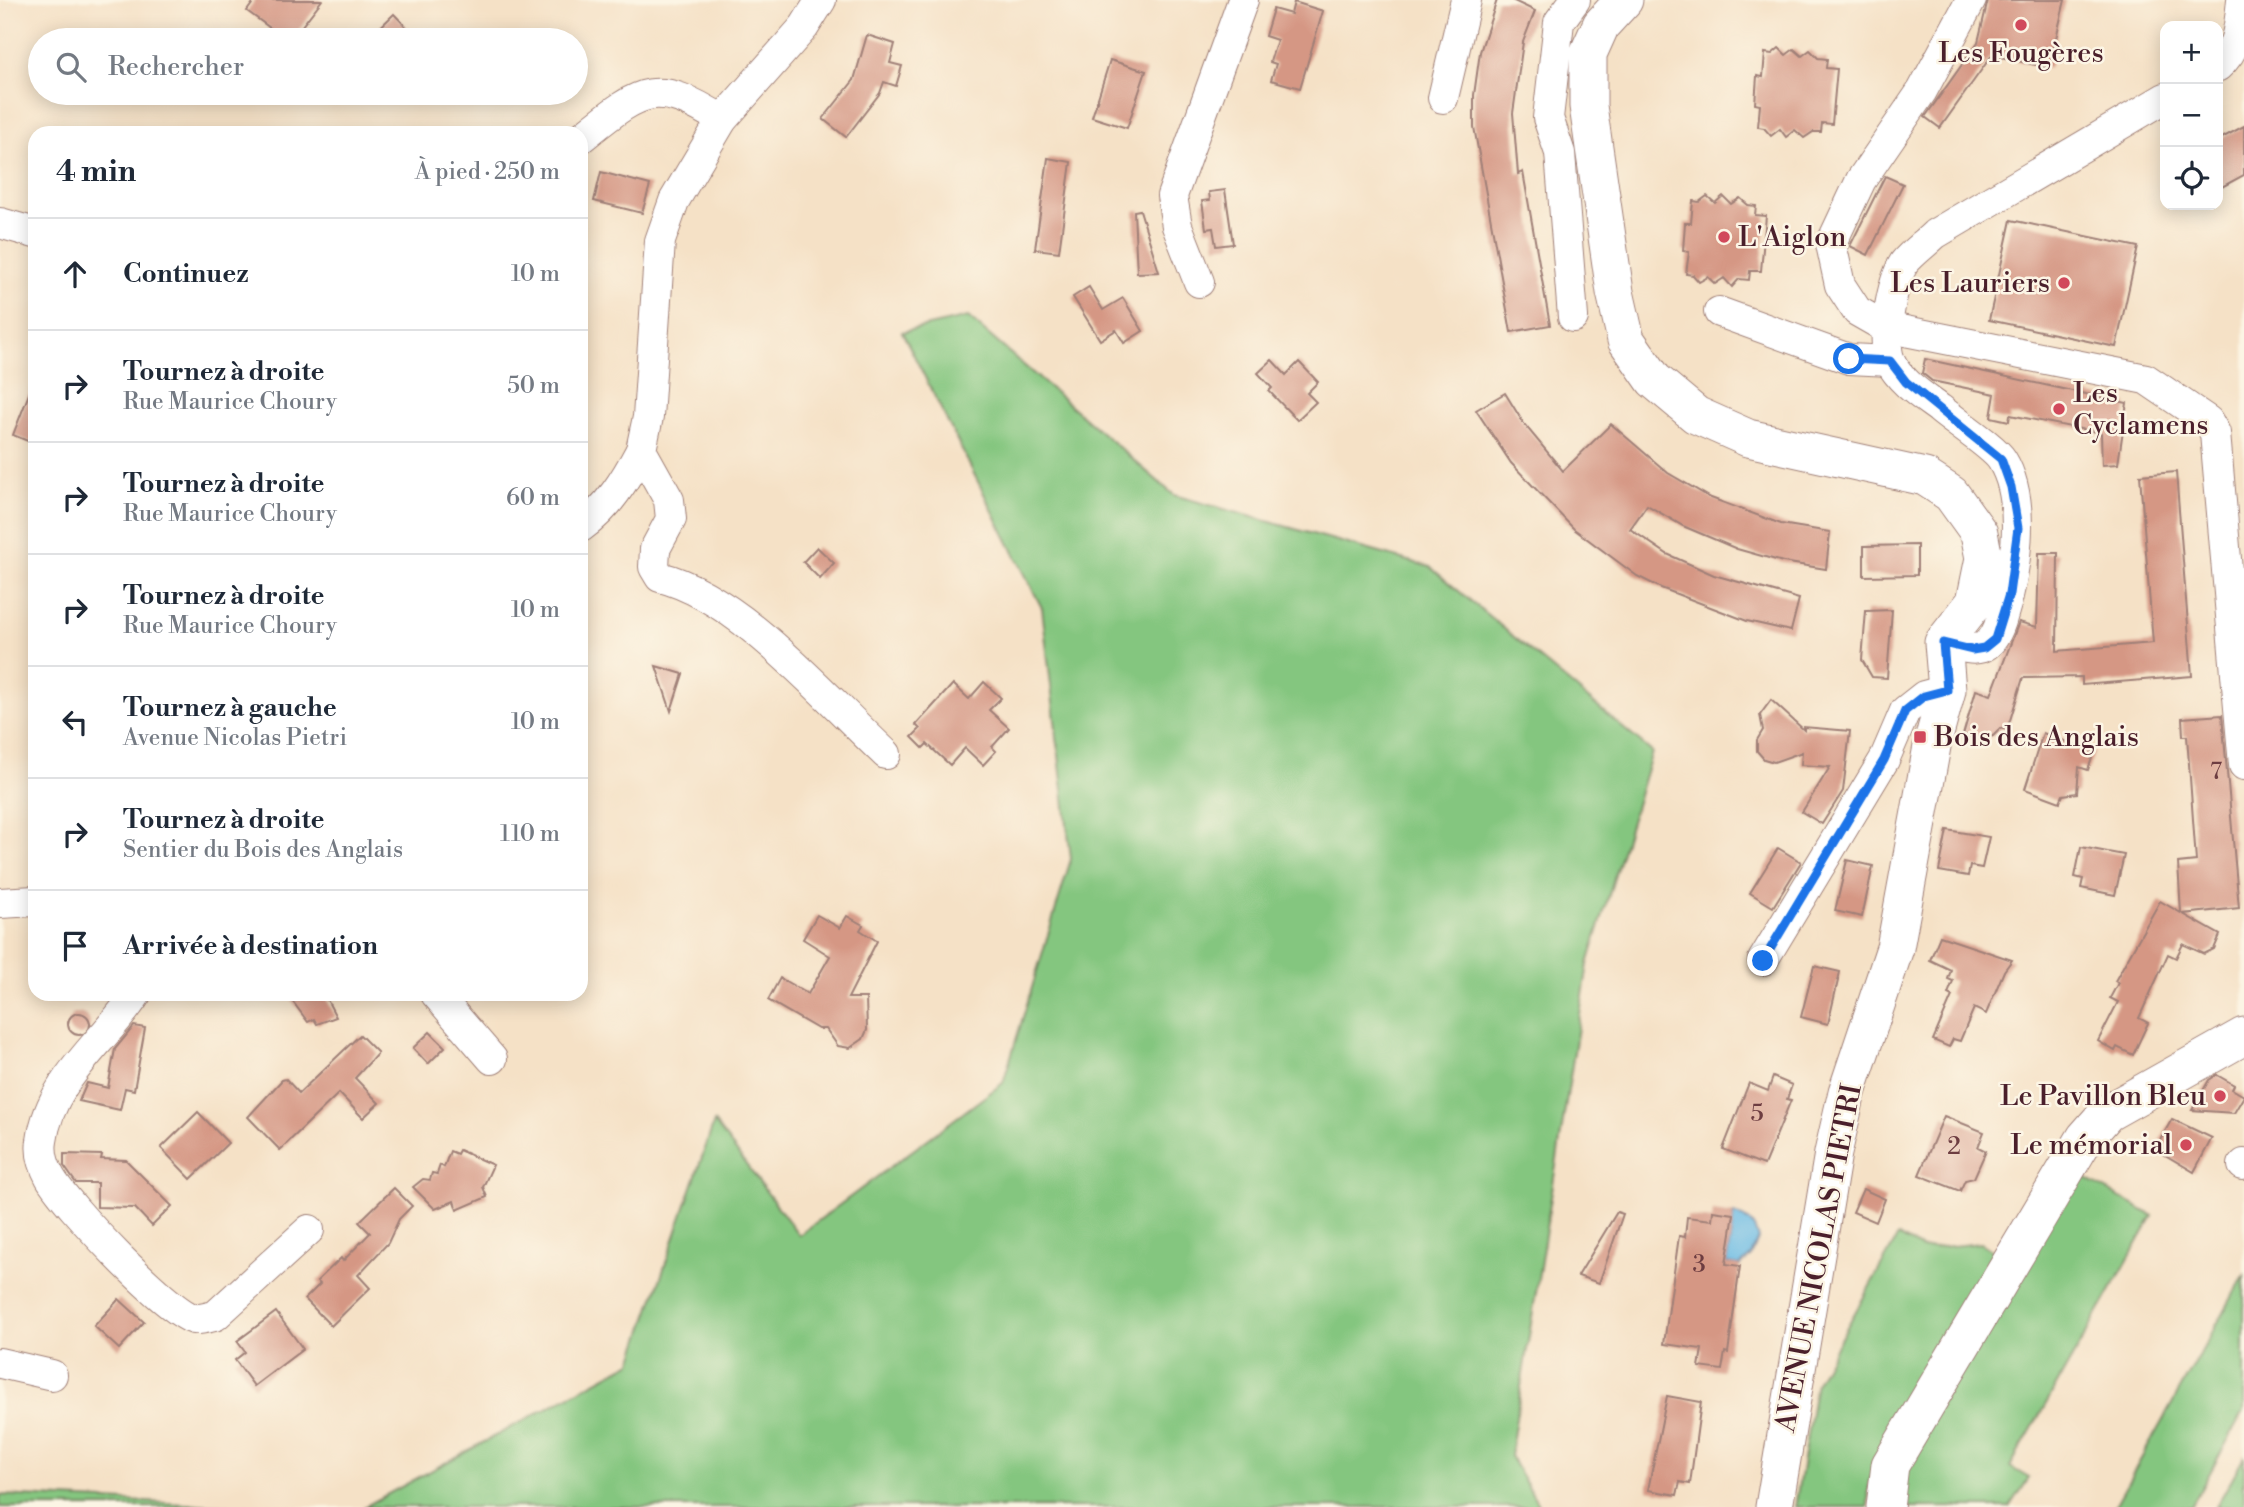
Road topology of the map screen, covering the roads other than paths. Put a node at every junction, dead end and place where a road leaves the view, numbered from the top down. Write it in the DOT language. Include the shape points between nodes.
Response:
graph roads {
  1 [pos="821,0"];
  2 [pos="1243,0"];
  3 [pos="1466,0"];
  4 [pos="1624,0"];
  5 [pos="1971,0"];
  6 [pos="2242,0"];
  7 [pos="1559,7"];
  8 [pos="2223,62"];
  9 [pos="1443,98"];
  10 [pos="2160,101"];
  11 [pos="722,120"];
  12 [pos="588,132"];
  13 [pos="0,223"];
  14 [pos="28,231"];
  15 [pos="1199,282"];
  16 [pos="1719,312"];
  17 [pos="1573,317"];
  18 [pos="1885,327"];
  19 [pos="1890,361"];
  20 [pos="641,450"];
  21 [pos="588,522"];
  22 [pos="1943,643"];
  23 [pos="1947,690"];
  24 [pos="886,754"];
  25 [pos="2244,765"];
  26 [pos="28,901"];
  27 [pos="0,903"];
  28 [pos="1763,961"];
  29 [pos="130,1001"];
  30 [pos="442,1001"];
  31 [pos="2244,1035"];
  32 [pos="492,1059"];
  33 [pos="309,1230"];
  34 [pos="0,1363"];
  35 [pos="52,1375"];
  36 [pos="1774,1507"];
  37 [pos="1885,1507"];
  1 -- 11 [label="street" via="804,27"];
  2 -- 15 [label="street" via="1172,196 1177,226"];
  3 -- 9 [label="street"];
  4 -- 22 [label="main road" via="1601,25 1588,54 1588,106 1626,340 1654,380 1696,415 1748,438 1926,477 1951,494 1979,533 1984,558 1975,602"];
  5 -- 18 [label="street" via="1922,91 1861,180 1831,244 1840,285 1857,311"];
  6 -- 8 [label="street" via="2238,38"];
  7 -- 17 [label="street" via="1548,118 1560,153"];
  10 -- 18 [label="street" via="1936,234 1904,264"];
  11 -- 12 [label="street" via="690,100 666,93 642,95"];
  11 -- 20 [label="street" via="674,201 660,241 648,417"];
  13 -- 14 [label="street"];
  16 -- 19 [label="street" via="1849,359"];
  18 -- 19 [label="street"];
  18 -- 25 [label="street" via="2147,379 2208,421 2215,433"];
  19 -- 22 [label="street" via="1906,382 2001,459 2011,487 2018,528 2009,594 1995,639 1972,650"];
  20 -- 21 [label="street" via="621,486"];
  20 -- 24 [label="street" via="669,500 671,519 655,550 654,567 660,577 680,582 717,603 761,636"];
  22 -- 23 [label="main road, AVENUE NICOLAS PIETRI"];
  23 -- 28 [label="street" via="1924,696 1905,711 1884,760"];
  23 -- 36 [label="main road, AVENUE NICOLAS PIETRI" via="1933,741 1895,948 1847,1092 1833,1153"];
  26 -- 27 [label="street"];
  29 -- 33 [label="street" via="58,1091 42,1138 41,1153 50,1177 101,1238 178,1311 196,1320 215,1316"];
  30 -- 32 [label="street"];
  31 -- 37 [label="main road" via="2107,1113 2085,1138 1890,1465"];
  34 -- 35 [label="street"];
}
